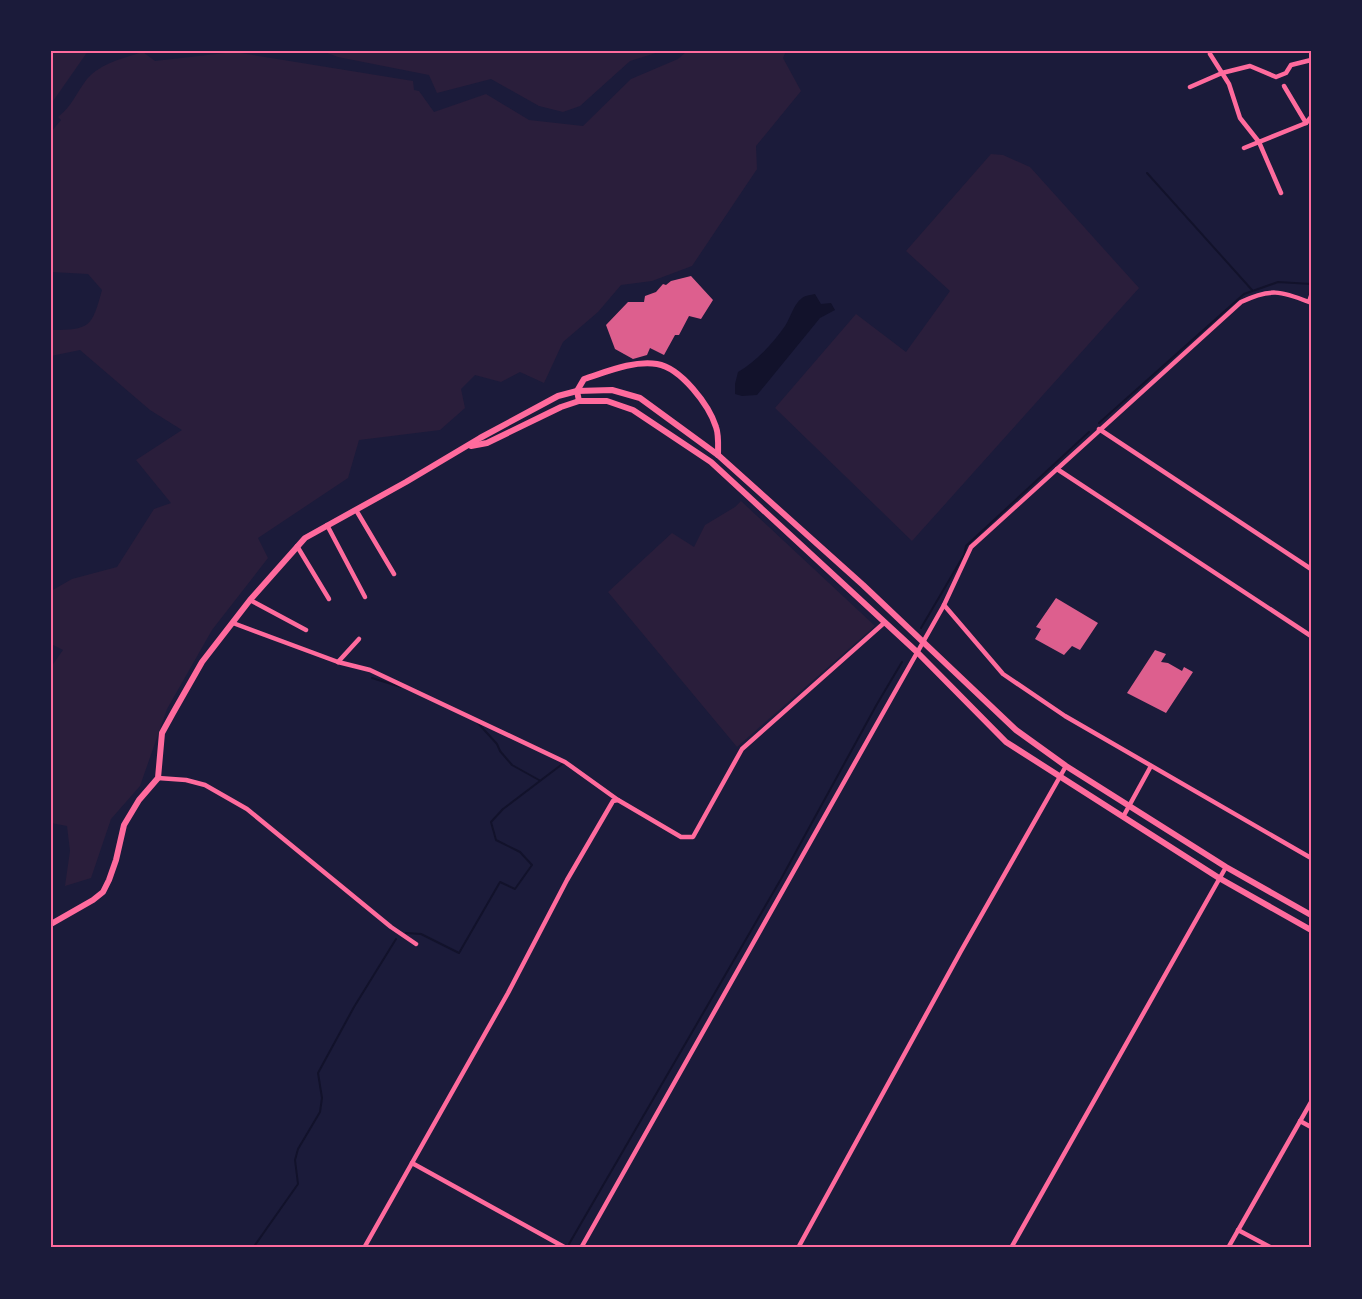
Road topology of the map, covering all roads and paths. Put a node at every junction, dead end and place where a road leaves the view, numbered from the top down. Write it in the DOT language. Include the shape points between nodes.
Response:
graph roads {
  1 [pos="1210,54"];
  2 [pos="1311,60"];
  3 [pos="1222,73"];
  4 [pos="1284,86"];
  5 [pos="1191,87"];
  6 [pos="1311,117"];
  7 [pos="1306,123"];
  8 [pos="1259,142"];
  9 [pos="1244,148"];
  10 [pos="1281,193"];
  11 [pos="1311,296"];
  12 [pos="577,391"];
  13 [pos="579,401"];
  14 [pos="1099,429"];
  15 [pos="467,447"];
  16 [pos="718,455"];
  17 [pos="711,462"];
  18 [pos="1057,470"];
  19 [pos="356,510"];
  20 [pos="327,525"];
  21 [pos="297,546"];
  22 [pos="1311,569"];
  23 [pos="394,574"];
  24 [pos="365,597"];
  25 [pos="329,599"];
  26 [pos="250,600"];
  27 [pos="944,605"];
  28 [pos="233,623"];
  29 [pos="885,623"];
  30 [pos="306,630"];
  31 [pos="1311,636"];
  32 [pos="359,639"];
  33 [pos="924,641"];
  34 [pos="917,652"];
  35 [pos="338,662"];
  36 [pos="1066,766"];
  37 [pos="1151,766"];
  38 [pos="1060,777"];
  39 [pos="158,778"];
  40 [pos="618,800"];
  41 [pos="1129,806"];
  42 [pos="1123,817"];
  43 [pos="1311,858"];
  44 [pos="1226,867"];
  45 [pos="1219,878"];
  46 [pos="1311,915"];
  47 [pos="51,924"];
  48 [pos="1311,930"];
  49 [pos="416,944"];
  50 [pos="1311,1101"];
  51 [pos="1300,1121"];
  52 [pos="1311,1127"];
  53 [pos="412,1163"];
  54 [pos="1238,1230"];
  55 [pos="364,1248"];
  56 [pos="566,1248"];
  57 [pos="581,1248"];
  58 [pos="798,1248"];
  59 [pos="1011,1248"];
  60 [pos="1228,1248"];
  61 [pos="1272,1248"];
  1 -- 3 [label="street"];
  2 -- 3 [label="street" via="1291,65 1286,73 1276,77 1250,66"];
  3 -- 5 [label="street"];
  3 -- 8 [label="street" via="1240,118"];
  4 -- 7 [label="street"];
  6 -- 7 [label="street"];
  7 -- 8 [label="street"];
  8 -- 9 [label="street"];
  8 -- 10 [label="street"];
  11 -- 14 [label="street" via="1309,302 1282,291 1241,302"];
  12 -- 13 [label="street"];
  12 -- 15 [label="street" via="558,396"];
  12 -- 16 [label="street" via="612,390 640,398"];
  12 -- 16 [label="street" via="584,379 619,368 656,364 668,367 698,394 710,413 717,429"];
  13 -- 15 [label="street" via="487,443"];
  13 -- 17 [label="street" via="607,401 633,410"];
  14 -- 18 [label="street"];
  14 -- 22 [label="street"];
  15 -- 19 [label="street"];
  16 -- 17 [label="street"];
  16 -- 33 [label="street"];
  17 -- 29 [label="street"];
  18 -- 27 [label="street" via="971,547"];
  18 -- 31 [label="street"];
  19 -- 20 [label="street"];
  19 -- 23 [label="street"];
  20 -- 21 [label="street"];
  20 -- 24 [label="street"];
  21 -- 25 [label="street"];
  21 -- 26 [label="street"];
  26 -- 28 [label="street"];
  26 -- 30 [label="street"];
  27 -- 33 [label="street"];
  27 -- 37 [label="street" via="1004,674 1065,716"];
  28 -- 35 [label="street"];
  28 -- 39 [label="street" via="202,662 162,733"];
  29 -- 34 [label="street"];
  29 -- 40 [label="street" via="742,749 693,837 681,837"];
  32 -- 35 [label="street"];
  33 -- 34 [label="street"];
  33 -- 36 [label="street" via="1016,730"];
  34 -- 38 [label="street" via="1006,742"];
  34 -- 57 [label="street"];
  35 -- 40 [label="street" via="370,670 565,762"];
  36 -- 38 [label="street"];
  36 -- 41 [label="street"];
  37 -- 41 [label="street"];
  37 -- 43 [label="street"];
  38 -- 42 [label="street"];
  38 -- 58 [label="street"];
  39 -- 47 [label="street" via="124,825 103,892"];
  39 -- 49 [label="street" via="205,785 247,809"];
  40 -- 53 [label="street" via="613,801 567,880"];
  41 -- 42 [label="street"];
  41 -- 44 [label="street"];
  42 -- 45 [label="street"];
  44 -- 45 [label="street"];
  44 -- 46 [label="street"];
  45 -- 48 [label="street"];
  45 -- 59 [label="street"];
  50 -- 51 [label="street"];
  51 -- 52 [label="street"];
  51 -- 54 [label="street"];
  53 -- 55 [label="street"];
  53 -- 56 [label="street"];
  54 -- 60 [label="street"];
  54 -- 61 [label="street"];
}
